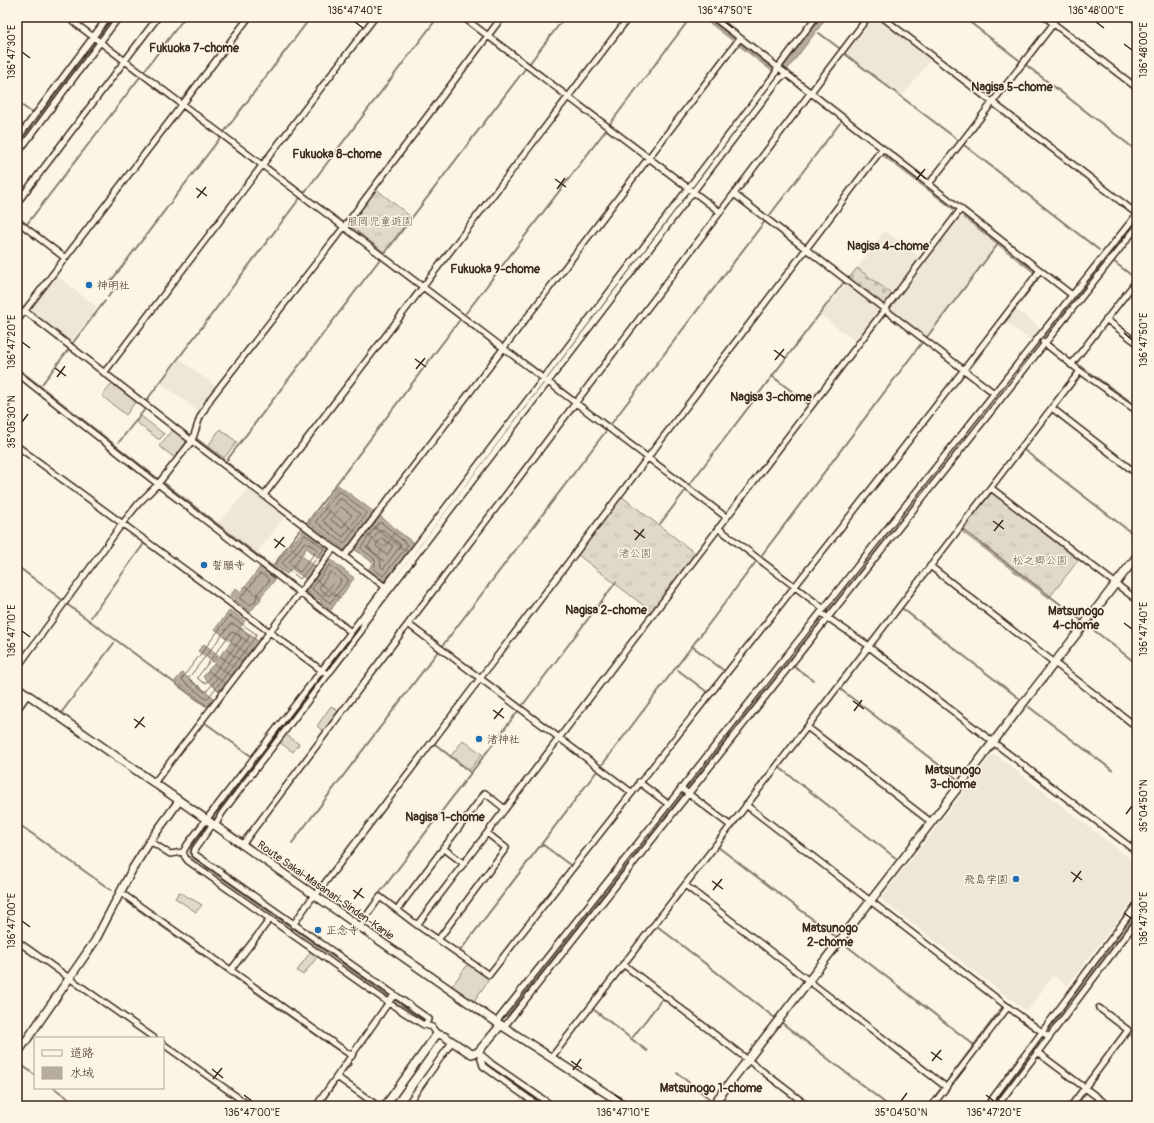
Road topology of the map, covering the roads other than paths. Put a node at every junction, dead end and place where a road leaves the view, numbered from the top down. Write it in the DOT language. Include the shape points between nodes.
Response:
graph roads {
  1 [pos="67,17"];
  2 [pos="108,17"];
  3 [pos="119,17"];
  4 [pos="158,17"];
  5 [pos="249,17"];
  6 [pos="375,17"];
  7 [pos="463,17"];
  8 [pos="502,17"];
  9 [pos="628,17"];
  10 [pos="713,17"];
  11 [pos="816,17"];
  12 [pos="868,17"];
  13 [pos="882,17"];
  14 [pos="1045,17"];
  15 [pos="1057,17"];
  16 [pos="1053,23"];
  17 [pos="487,36"];
  18 [pos="93,37"];
  19 [pos="738,40"];
  20 [pos="100,41"];
  21 [pos="125,61"];
  22 [pos="776,70"];
  23 [pos="786,73"];
  24 [pos="1137,88"];
  25 [pos="811,92"];
  26 [pos="568,97"];
  27 [pos="992,102"];
  28 [pos="182,104"];
  29 [pos="17,139"];
  30 [pos="882,149"];
  31 [pos="17,154"];
  32 [pos="648,158"];
  33 [pos="263,165"];
  34 [pos="930,184"];
  35 [pos="688,189"];
  36 [pos="693,193"];
  37 [pos="734,194"];
  38 [pos="17,203"];
  39 [pos="961,209"];
  40 [pos="720,212"];
  41 [pos="1137,214"];
  42 [pos="17,221"];
  43 [pos="344,227"];
  44 [pos="1137,227"];
  45 [pos="806,248"];
  46 [pos="65,258"];
  47 [pos="1040,270"];
  48 [pos="1137,280"];
  49 [pos="423,287"];
  50 [pos="1072,295"];
  51 [pos="884,309"];
  52 [pos="25,311"];
  53 [pos="1107,320"];
  54 [pos="17,321"];
  55 [pos="1041,340"];
  56 [pos="1137,343"];
  57 [pos="503,348"];
  58 [pos="1071,365"];
  59 [pos="964,370"];
  60 [pos="1080,371"];
  61 [pos="17,373"];
  62 [pos="104,373"];
  63 [pos="543,378"];
  64 [pos="549,382"];
  65 [pos="994,393"];
  66 [pos="576,404"];
  67 [pos="1052,408"];
  68 [pos="1137,411"];
  69 [pos="192,441"];
  70 [pos="17,446"];
  71 [pos="647,457"];
  72 [pos="1137,474"];
  73 [pos="158,484"];
  74 [pos="991,488"];
  75 [pos="264,495"];
  76 [pos="726,517"];
  77 [pos="122,524"];
  78 [pos="718,528"];
  79 [pos="334,548"];
  80 [pos="345,556"];
  81 [pos="1137,556"];
  82 [pos="930,566"];
  83 [pos="1116,583"];
  84 [pos="384,586"];
  85 [pos="794,587"];
  86 [pos="299,593"];
  87 [pos="1137,600"];
  88 [pos="824,614"];
  89 [pos="408,624"];
  90 [pos="269,632"];
  91 [pos="351,632"];
  92 [pos="869,646"];
  93 [pos="1054,663"];
  94 [pos="17,668"];
  95 [pos="325,673"];
  96 [pos="480,678"];
  97 [pos="17,687"];
  98 [pos="27,694"];
  99 [pos="17,708"];
  100 [pos="807,727"];
  101 [pos="1137,727"];
  102 [pos="559,737"];
  103 [pos="994,743"];
  104 [pos="639,782"];
  105 [pos="154,783"];
  106 [pos="685,791"];
  107 [pos="631,792"];
  108 [pos="179,801"];
  109 [pos="668,804"];
  110 [pos="746,805"];
  111 [pos="505,809"];
  112 [pos="206,820"];
  113 [pos="931,822"];
  114 [pos="214,825"];
  115 [pos="731,826"];
  116 [pos="487,833"];
  117 [pos="150,842"];
  118 [pos="242,845"];
  119 [pos="443,848"];
  120 [pos="183,852"];
  121 [pos="1137,852"];
  122 [pos="464,864"];
  123 [pos="685,885"];
  124 [pos="120,892"];
  125 [pos="314,895"];
  126 [pos="870,900"];
  127 [pos="1137,904"];
  128 [pos="397,910"];
  129 [pos="270,919"];
  130 [pos="1137,921"];
  131 [pos="293,924"];
  132 [pos="417,925"];
  133 [pos="361,928"];
  134 [pos="17,940"];
  135 [pos="438,940"];
  136 [pos="1101,953"];
  137 [pos="1109,959"];
  138 [pos="623,964"];
  139 [pos="230,970"];
  140 [pos="70,978"];
  141 [pos="808,980"];
  142 [pos="394,995"];
  143 [pos="389,1003"];
  144 [pos="1008,1007"];
  145 [pos="1099,1008"];
  146 [pos="500,1024"];
  147 [pos="424,1025"];
  148 [pos="1042,1032"];
  149 [pos="437,1034"];
  150 [pos="153,1037"];
  151 [pos="1049,1037"];
  152 [pos="452,1042"];
  153 [pos="164,1045"];
  154 [pos="478,1052"];
  155 [pos="1037,1052"];
  156 [pos="17,1054"];
  157 [pos="352,1056"];
  158 [pos="551,1058"];
  159 [pos="748,1059"];
  160 [pos="337,1077"];
  161 [pos="946,1087"];
  162 [pos="1085,1088"];
  163 [pos="250,1106"];
  164 [pos="316,1106"];
  165 [pos="378,1106"];
  166 [pos="385,1106"];
  167 [pos="406,1106"];
  168 [pos="539,1106"];
  169 [pos="553,1106"];
  170 [pos="626,1106"];
  171 [pos="712,1106"];
  172 [pos="808,1106"];
  173 [pos="932,1106"];
  174 [pos="987,1106"];
  175 [pos="997,1106"];
  176 [pos="1071,1106"];
  177 [pos="1109,1106"];
  1 -- 18 [label="street"];
  2 -- 18 [label="street"];
  3 -- 20 [label="street"];
  4 -- 21 [label="street"];
  5 -- 28 [label="street"];
  6 -- 33 [label="street"];
  7 -- 17 [label="street"];
  8 -- 17 [label="street"];
  9 -- 26 [label="street"];
  10 -- 19 [label="street"];
  11 -- 22 [label="street"];
  12 -- 25 [label="street"];
  13 -- 27 [label="street"];
  14 -- 16 [label="street"];
  15 -- 16 [label="street"];
  16 -- 24 [label="street"];
  16 -- 27 [label="street"];
  17 -- 26 [label="street"];
  17 -- 43 [label="street"];
  18 -- 20 [label="street"];
  18 -- 29 [label="street"];
  19 -- 22 [label="street"];
  19 -- 32 [label="street"];
  20 -- 21 [label="street"];
  20 -- 31 [label="street"];
  21 -- 28 [label="street"];
  21 -- 38 [label="street"];
  22 -- 23 [label="street"];
  22 -- 35 [label="street"];
  23 -- 25 [label="street"];
  23 -- 36 [label="street"];
  25 -- 30 [label="street"];
  25 -- 37 [label="street"];
  26 -- 32 [label="street"];
  26 -- 49 [label="street"];
  27 -- 34 [label="street"];
  27 -- 41 [label="street"];
  28 -- 33 [label="street"];
  28 -- 46 [label="street"];
  30 -- 34 [label="street"];
  30 -- 45 [label="street"];
  32 -- 35 [label="street"];
  32 -- 57 [label="street"];
  33 -- 43 [label="street"];
  33 -- 62 [label="street"];
  34 -- 39 [label="street"];
  35 -- 36 [label="street"];
  35 -- 63 [label="street"];
  36 -- 40 [label="street"];
  36 -- 64 [label="street"];
  37 -- 40 [label="street"];
  37 -- 45 [label="street"];
  39 -- 47 [label="street"];
  39 -- 51 [label="street"];
  40 -- 66 [label="street"];
  41 -- 50 [label="street"];
  42 -- 46 [label="street"];
  43 -- 49 [label="street"];
  43 -- 69 [label="street" via="211,398 200,417"];
  44 -- 55 [label="street"];
  45 -- 51 [label="street"];
  45 -- 71 [label="street"];
  46 -- 52 [label="street"];
  47 -- 50 [label="street"];
  47 -- 59 [label="street"];
  48 -- 53 [label="street"];
  49 -- 57 [label="street"];
  49 -- 75 [label="street"];
  50 -- 55 [label="street"];
  51 -- 59 [label="street"];
  51 -- 76 [label="street"];
  52 -- 54 [label="street"];
  52 -- 62 [label="street"];
  53 -- 56 [label="street"];
  53 -- 58 [label="street"];
  55 -- 58 [label="street"];
  55 -- 65 [label="street"];
  55 -- 88 [label="street"];
  57 -- 63 [label="street"];
  57 -- 80 [label="street"];
  58 -- 60 [label="street"];
  59 -- 65 [label="street"];
  59 -- 85 [label="street"];
  60 -- 67 [label="street"];
  60 -- 68 [label="street"];
  61 -- 73 [label="street"];
  62 -- 69 [label="street"];
  63 -- 64 [label="street"];
  63 -- 84 [label="street"];
  64 -- 66 [label="street"];
  64 -- 95 [label="street" via="364,623 362,630"];
  65 -- 88 [label="street"];
  66 -- 71 [label="street"];
  66 -- 89 [label="street"];
  67 -- 72 [label="street"];
  67 -- 74 [label="street"];
  69 -- 73 [label="street"];
  69 -- 75 [label="street"];
  70 -- 77 [label="street"];
  71 -- 76 [label="street"];
  71 -- 96 [label="street"];
  73 -- 77 [label="street"];
  73 -- 86 [label="street"];
  74 -- 82 [label="street"];
  74 -- 83 [label="street"];
  75 -- 79 [label="street"];
  76 -- 78 [label="street"];
  77 -- 90 [label="street"];
  77 -- 94 [label="street"];
  78 -- 85 [label="street"];
  78 -- 102 [label="street"];
  79 -- 80 [label="street"];
  79 -- 86 [label="street"];
  80 -- 84 [label="street"];
  81 -- 83 [label="street"];
  82 -- 92 [label="street"];
  82 -- 93 [label="street"];
  83 -- 87 [label="street"];
  83 -- 93 [label="street"];
  84 -- 91 [label="street"];
  85 -- 88 [label="street"];
  85 -- 104 [label="street"];
  86 -- 90 [label="street"];
  86 -- 91 [label="street"];
  88 -- 92 [label="street"];
  88 -- 106 [label="street"];
  88 -- 106 [label="street"];
  89 -- 96 [label="street"];
  89 -- 118 [label="street"];
  90 -- 95 [label="street"];
  90 -- 105 [label="street"];
  91 -- 95 [label="street"];
  92 -- 100 [label="street"];
  92 -- 103 [label="street"];
  93 -- 101 [label="street"];
  93 -- 103 [label="street"];
  95 -- 112 [label="street"];
  95 -- 114 [label="street"];
  96 -- 102 [label="street"];
  96 -- 125 [label="street"];
  97 -- 98 [label="street, Route Sakai-Masanari-Sinden-Kanie"];
  98 -- 99 [label="street"];
  98 -- 105 [label="street, Route Sakai-Masanari-Sinden-Kanie"];
  100 -- 110 [label="street"];
  100 -- 113 [label="street"];
  102 -- 107 [label="street"];
  102 -- 111 [label="street"];
  103 -- 113 [label="street"];
  103 -- 121 [label="street"];
  104 -- 107 [label="street"];
  104 -- 109 [label="street"];
  105 -- 108 [label="street, Route Sakai-Masanari-Sinden-Kanie"];
  106 -- 109 [label="street"];
  106 -- 115 [label="street"];
  106 -- 146 [label="street"];
  107 -- 135 [label="street" via="489,975"];
  108 -- 112 [label="street, Route Sakai-Masanari-Sinden-Kanie"];
  108 -- 117 [label="street"];
  109 -- 146 [label="street"];
  110 -- 115 [label="street"];
  110 -- 126 [label="street"];
  111 -- 116 [label="street"];
  111 -- 119 [label="street" via="485,793"];
  112 -- 114 [label="street, Route Sakai-Masanari-Sinden-Kanie"];
  112 -- 120 [label="street"];
  113 -- 126 [label="street"];
  114 -- 118 [label="street, Route Sakai-Masanari-Sinden-Kanie"];
  114 -- 131 [label="street" via="195,848 194,853"];
  115 -- 123 [label="street"];
  116 -- 122 [label="street"];
  116 -- 135 [label="street" via="506,848"];
  117 -- 120 [label="street" via="170,854"];
  117 -- 124 [label="street"];
  118 -- 125 [label="street, Route Sakai-Masanari-Sinden-Kanie"];
  119 -- 122 [label="street"];
  119 -- 128 [label="street"];
  120 -- 129 [label="street" via="188,861"];
  122 -- 132 [label="street"];
  123 -- 138 [label="street"];
  123 -- 141 [label="street"];
  124 -- 139 [label="street"];
  124 -- 140 [label="street" via="95,941"];
  125 -- 131 [label="street"];
  125 -- 133 [label="street, Route Sakai-Masanari-Sinden-Kanie"];
  126 -- 141 [label="street"];
  126 -- 144 [label="street"];
  127 -- 136 [label="street"];
  128 -- 132 [label="street"];
  128 -- 133 [label="street" via="380,897"];
  129 -- 139 [label="street"];
  129 -- 143 [label="street"];
  130 -- 137 [label="street"];
  131 -- 142 [label="street"];
  132 -- 135 [label="street"];
  133 -- 146 [label="street, Route Sakai-Masanari-Sinden-Kanie"];
  134 -- 140 [label="street"];
  136 -- 137 [label="street"];
  136 -- 148 [label="street"];
  137 -- 151 [label="street"];
  138 -- 158 [label="street"];
  138 -- 159 [label="street"];
  139 -- 157 [label="street"];
  140 -- 150 [label="street"];
  140 -- 156 [label="street"];
  141 -- 159 [label="street"];
  141 -- 161 [label="street"];
  142 -- 143 [label="street"];
  142 -- 147 [label="street" via="429,1019"];
  143 -- 147 [label="street"];
  143 -- 157 [label="street"];
  144 -- 148 [label="street"];
  144 -- 161 [label="street"];
  145 -- 162 [label="street" via="1128,1030"];
  146 -- 154 [label="street"];
  146 -- 158 [label="street, Route Sakai-Masanari-Sinden-Kanie"];
  147 -- 149 [label="street" via="432,1027"];
  148 -- 151 [label="street"];
  148 -- 174 [label="street"];
  149 -- 152 [label="street"];
  149 -- 166 [label="street"];
  151 -- 155 [label="street"];
  152 -- 154 [label="street" via="472,1054"];
  152 -- 167 [label="street"];
  153 -- 163 [label="street"];
  154 -- 168 [label="street" via="483,1066"];
  154 -- 169 [label="street"];
  155 -- 162 [label="street"];
  155 -- 175 [label="street"];
  157 -- 160 [label="street"];
  158 -- 170 [label="street, Route Sakai-Masanari-Sinden-Kanie"];
  159 -- 171 [label="street"];
  159 -- 172 [label="street"];
  160 -- 164 [label="street"];
  160 -- 165 [label="street"];
  161 -- 173 [label="street"];
  162 -- 176 [label="street"];
  162 -- 177 [label="street"];
}
